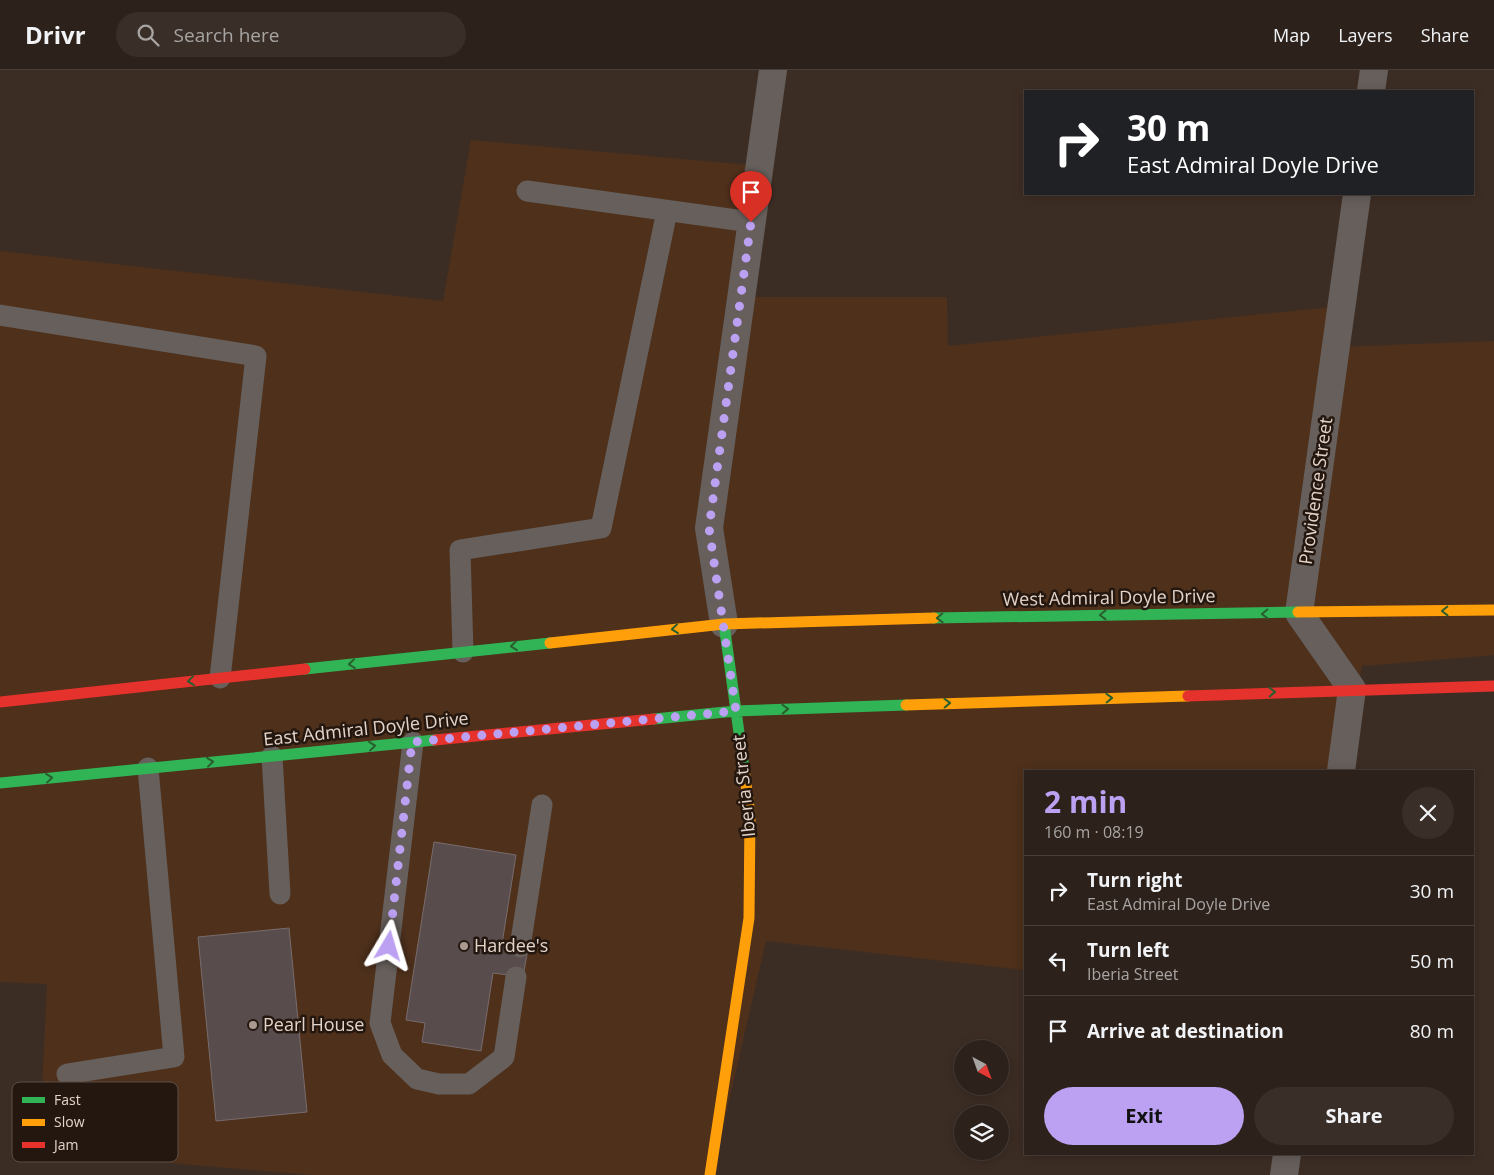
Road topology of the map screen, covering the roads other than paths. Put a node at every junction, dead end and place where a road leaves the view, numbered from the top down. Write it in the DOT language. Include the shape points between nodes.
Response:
graph roads {
  1 [pos="773,70"];
  2 [pos="1374,70"];
  3 [pos="1371,90"];
  4 [pos="527,190"];
  5 [pos="1357,195"];
  6 [pos="667,211"];
  7 [pos="751,222"];
  8 [pos="0,315"];
  9 [pos="1494,610"];
  10 [pos="1299,613"];
  11 [pos="724,624"];
  12 [pos="463,652"];
  13 [pos="220,678"];
  14 [pos="1494,686"];
  15 [pos="1352,689"];
  16 [pos="0,702"];
  17 [pos="736,711"];
  18 [pos="412,742"];
  19 [pos="272,756"];
  20 [pos="148,768"];
  21 [pos="1341,770"];
  22 [pos="0,783"];
  23 [pos="542,805"];
  24 [pos="280,894"];
  25 [pos="520,947"];
  26 [pos="516,977"];
  27 [pos="67,1074"];
  28 [pos="1287,1155"];
  29 [pos="710,1175"];
  30 [pos="1284,1175"];
  1 -- 7 [label="street, Iberia Street"];
  2 -- 3 [label="street"];
  4 -- 6 [label="lane"];
  5 -- 10 [label="street, Providence Street"];
  6 -- 7 [label="lane"];
  6 -- 12 [label="lane" via="601,528 460,550"];
  7 -- 11 [label="street, Iberia Street" via="709,528"];
  8 -- 13 [label="lane" via="256,356"];
  9 -- 10 [label="main road, West Admiral Doyle Drive, one-way"];
  10 -- 11 [label="main road, West Admiral Doyle Drive, one-way" via="1008,616"];
  10 -- 15 [label="street"];
  11 -- 12 [label="main road, one-way"];
  11 -- 17 [label="main road, Iberia Street"];
  12 -- 13 [label="main road, one-way"];
  13 -- 16 [label="main road, one-way"];
  14 -- 15 [label="main road"];
  17 -- 15 [label="main road, one-way"];
  15 -- 21 [label="street"];
  17 -- 18 [label="main road, East Admiral Doyle Drive"];
  17 -- 29 [label="main road, Iberia Street" via="750,815 750,918"];
  19 -- 18 [label="main road, East Admiral Doyle Drive, one-way"];
  18 -- 26 [label="lane" via="380,1024 392,1056 417,1079 439,1084 469,1084 504,1057"];
  20 -- 19 [label="main road, East Admiral Doyle Drive, one-way"];
  19 -- 24 [label="lane"];
  22 -- 20 [label="main road, East Admiral Doyle Drive, one-way"];
  20 -- 27 [label="lane" via="174,1057"];
  23 -- 25 [label="lane"];
  28 -- 30 [label="street"];
}
